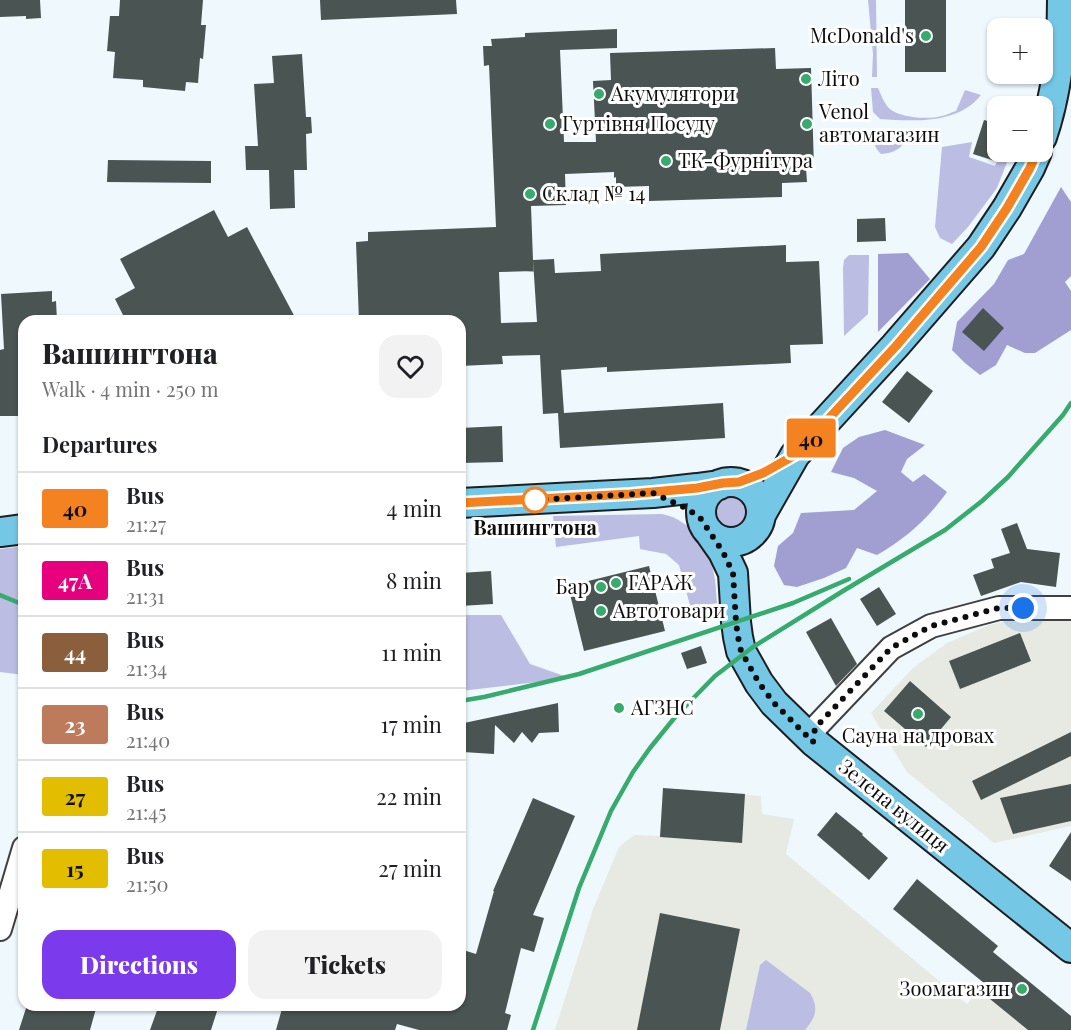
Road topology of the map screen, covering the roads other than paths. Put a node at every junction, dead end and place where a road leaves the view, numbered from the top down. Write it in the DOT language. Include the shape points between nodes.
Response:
graph roads {
  1 [pos="1062,0"];
  2 [pos="1052,96"];
  3 [pos="1033,162"];
  4 [pos="795,455"];
  5 [pos="729,483"];
  6 [pos="653,493"];
  7 [pos="466,503"];
  8 [pos="757,524"];
  9 [pos="705,526"];
  10 [pos="18,530"];
  11 [pos="0,532"];
  12 [pos="733,573"];
  13 [pos="1071,608"];
  14 [pos="813,742"];
  15 [pos="18,868"];
  16 [pos="0,929"];
  17 [pos="1071,948"];
  1 -- 2 [label="main road" via="1061,41"];
  3 -- 4 [label="main road, Зелена вулиця" via="981,247"];
  4 -- 5 [label="main road, Зелена вулиця" via="763,473"];
  4 -- 8 [label="main road, Зелена вулиця"];
  5 -- 6 [label="main road"];
  5 -- 8 [label="main road" via="748,487 756,494 761,503"];
  5 -- 9 [label="main road" via="710,490 704,498 701,508"];
  6 -- 7 [label="main road"];
  6 -- 9 [label="main road" via="688,509"];
  8 -- 9 [label="main road" via="742,540 730,542 721,540"];
  8 -- 12 [label="main road, Зелена вулиця"];
  9 -- 12 [label="main road, Зелена вулиця"];
  10 -- 11 [label="main road"];
  12 -- 14 [label="main road, Зелена вулиця" via="741,651 774,703"];
  13 -- 14 [label="street" via="999,608 931,626 891,648 815,728"];
  14 -- 17 [label="main road, Зелена вулиця"];
  15 -- 16 [label="street"];
}
